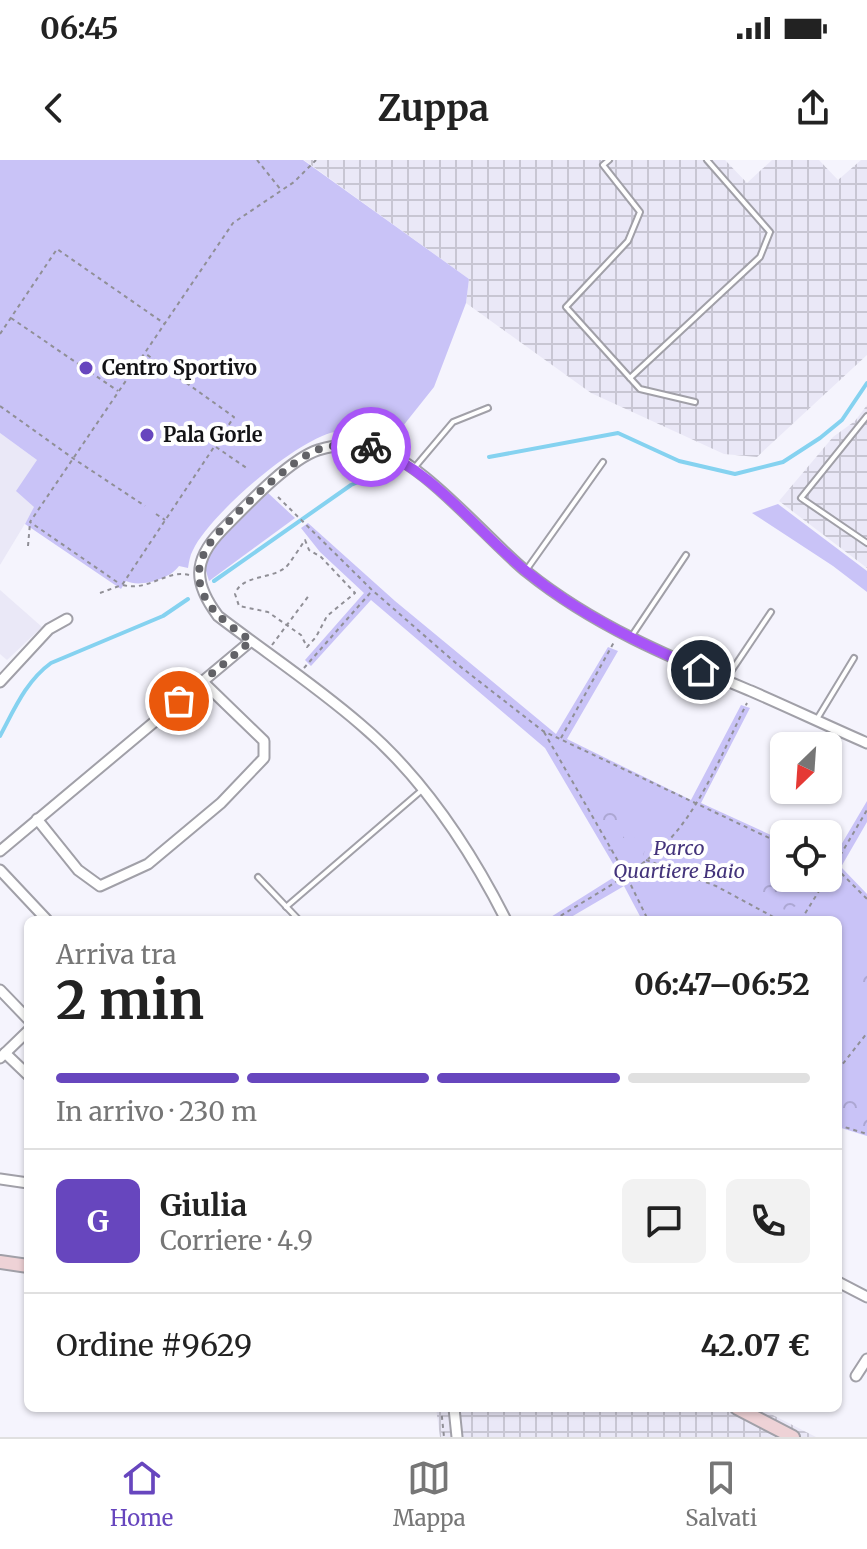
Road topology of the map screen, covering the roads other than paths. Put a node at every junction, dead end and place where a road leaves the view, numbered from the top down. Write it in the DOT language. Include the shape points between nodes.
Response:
graph roads {
  1 [pos="609,160"];
  2 [pos="707,160"];
  3 [pos="630,378"];
  4 [pos="695,402"];
  5 [pos="488,408"];
  6 [pos="867,416"];
  7 [pos="603,462"];
  8 [pos="413,469"];
  9 [pos="867,543"];
  10 [pos="686,555"];
  11 [pos="526,571"];
  12 [pos="771,612"];
  13 [pos="67,619"];
  14 [pos="630,639"];
  15 [pos="251,641"];
  16 [pos="854,658"];
  17 [pos="202,681"];
  18 [pos="725,681"];
  19 [pos="0,682"];
  20 [pos="816,721"];
  21 [pos="867,743"];
  22 [pos="424,788"];
  23 [pos="37,819"];
  24 [pos="0,851"];
  25 [pos="0,870"];
  26 [pos="258,877"];
  27 [pos="286,907"];
  28 [pos="43,916"];
  29 [pos="295,916"];
  30 [pos="504,916"];
  31 [pos="0,990"];
  32 [pos="24,1015"];
  33 [pos="24,1035"];
  34 [pos="2,1055"];
  35 [pos="24,1072"];
  36 [pos="0,1179"];
  37 [pos="24,1182"];
  38 [pos="0,1262"];
  39 [pos="24,1265"];
  40 [pos="842,1284"];
  41 [pos="867,1297"];
  42 [pos="867,1359"];
  43 [pos="856,1376"];
  44 [pos="454,1412"];
  45 [pos="745,1412"];
  46 [pos="457,1437"];
  47 [pos="793,1437"];
  1 -- 3 [label="lane" via="603,165 640,212 628,241 566,307"];
  2 -- 3 [label="lane" via="770,232 760,257"];
  3 -- 4 [label="lane" via="640,389"];
  5 -- 8 [label="lane" via="453,422"];
  6 -- 9 [label="lane" via="801,498"];
  7 -- 11 [label="lane"];
  8 -- 11 [label="street"];
  8 -- 15 [label="street" via="369,446 318,450 296,462 209,544 198,574 202,592 218,616"];
  10 -- 14 [label="lane"];
  11 -- 14 [label="street" via="577,610"];
  12 -- 18 [label="lane"];
  13 -- 19 [label="street" via="49,629"];
  14 -- 18 [label="street"];
  15 -- 17 [label="street"];
  15 -- 22 [label="street" via="362,725"];
  16 -- 20 [label="lane"];
  17 -- 23 [label="street"];
  17 -- 23 [label="street" via="264,741 264,758 221,803 148,864 100,886 78,870"];
  18 -- 20 [label="street"];
  20 -- 21 [label="street"];
  22 -- 27 [label="lane"];
  22 -- 30 [label="street" via="479,867"];
  23 -- 24 [label="street"];
  25 -- 28 [label="street"];
  26 -- 27 [label="lane"];
  27 -- 29 [label="lane"];
  31 -- 32 [label="street"];
  33 -- 34 [label="street"];
  34 -- 35 [label="street"];
  36 -- 37 [label="street"];
  38 -- 39 [label="street"];
  40 -- 41 [label="street"];
  42 -- 43 [label="street"];
  44 -- 46 [label="street"];
  45 -- 47 [label="street"];
}
